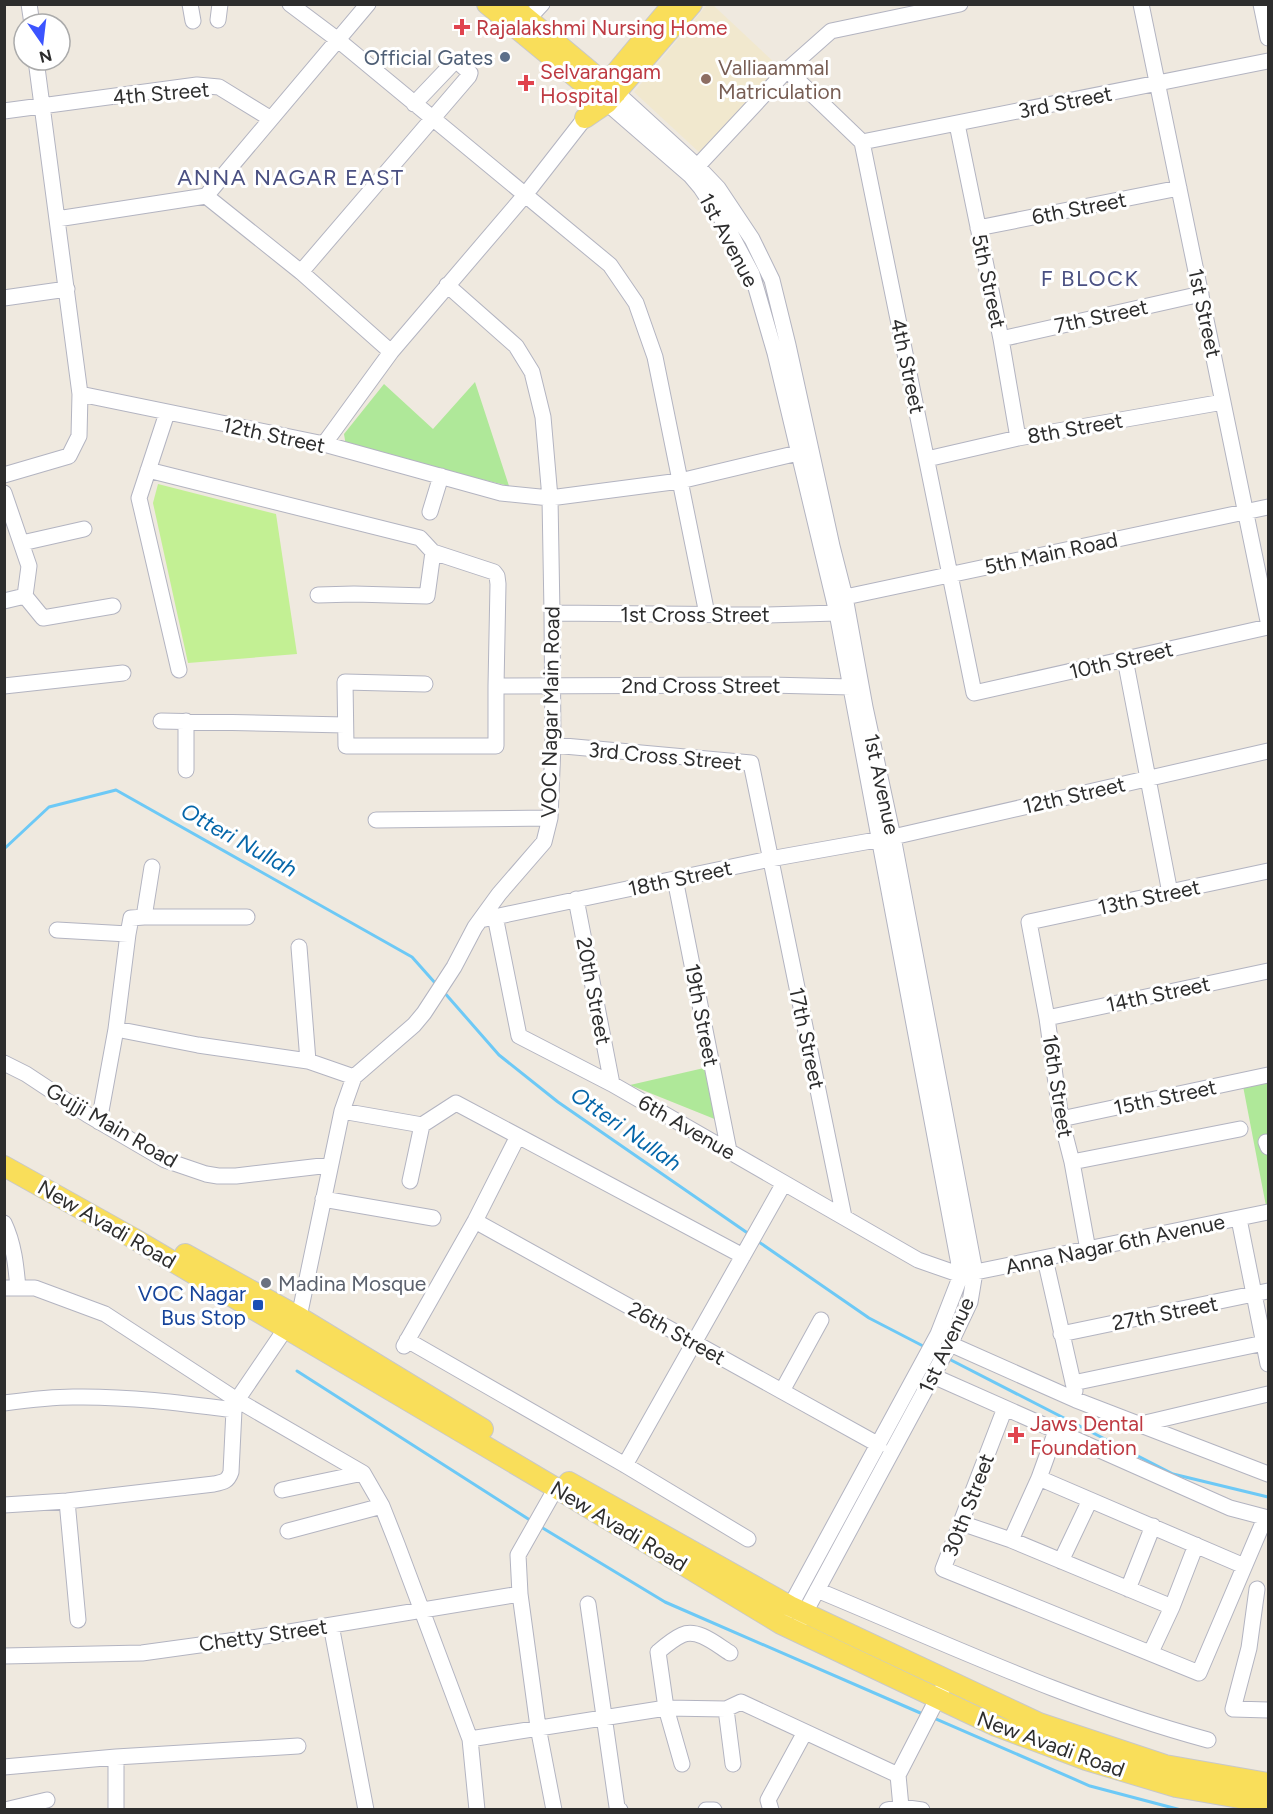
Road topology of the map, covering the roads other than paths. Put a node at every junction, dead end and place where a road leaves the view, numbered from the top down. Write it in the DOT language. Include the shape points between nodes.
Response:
graph roads {
  1 [pos="190,4"];
  2 [pos="220,4"];
  3 [pos="290,4"];
  4 [pos="368,4"];
  5 [pos="487,4"];
  6 [pos="510,4"];
  7 [pos="542,4"];
  8 [pos="673,4"];
  9 [pos="692,4"];
  10 [pos="960,4"];
  11 [pos="1141,4"];
  12 [pos="1261,4"];
  13 [pos="528,19"];
  14 [pos="218,20"];
  15 [pos="193,21"];
  16 [pos="1269,38"];
  17 [pos="338,40"];
  18 [pos="1269,61"];
  19 [pos="787,70"];
  20 [pos="38,72"];
  21 [pos="1157,84"];
  22 [pos="607,94"];
  23 [pos="414,104"];
  24 [pos="42,106"];
  25 [pos="4,111"];
  26 [pos="432,118"];
  27 [pos="585,118"];
  28 [pos="272,119"];
  29 [pos="957,124"];
  30 [pos="862,142"];
  31 [pos="694,171"];
  32 [pos="1179,188"];
  33 [pos="525,195"];
  34 [pos="206,196"];
  35 [pos="57,219"];
  36 [pos="978,228"];
  37 [pos="301,272"];
  38 [pos="447,285"];
  39 [pos="67,290"];
  40 [pos="1201,294"];
  41 [pos="4,298"];
  42 [pos="1001,339"];
  43 [pos="391,352"];
  44 [pos="81,394"];
  45 [pos="1223,402"];
  46 [pos="167,413"];
  47 [pos="1018,438"];
  48 [pos="324,444"];
  49 [pos="798,453"];
  50 [pos="927,459"];
  51 [pos="148,470"];
  52 [pos="4,475"];
  53 [pos="441,477"];
  54 [pos="680,481"];
  55 [pos="4,493"];
  56 [pos="550,498"];
  57 [pos="1269,507"];
  58 [pos="430,512"];
  59 [pos="1246,512"];
  60 [pos="84,529"];
  61 [pos="21,543"];
  62 [pos="433,552"];
  63 [pos="949,574"];
  64 [pos="318,595"];
  65 [pos="25,596"];
  66 [pos="4,601"];
  67 [pos="839,603"];
  68 [pos="113,606"];
  69 [pos="552,613"];
  70 [pos="707,614"];
  71 [pos="1269,621"];
  72 [pos="1269,627"];
  73 [pos="1125,659"];
  74 [pos="179,670"];
  75 [pos="123,673"];
  76 [pos="425,684"];
  77 [pos="4,686"];
  78 [pos="496,686"];
  79 [pos="552,686"];
  80 [pos="851,687"];
  81 [pos="974,693"];
  82 [pos="161,721"];
  83 [pos="186,721"];
  84 [pos="345,725"];
  85 [pos="553,745"];
  86 [pos="1269,751"];
  87 [pos="186,770"];
  88 [pos="1147,778"];
  89 [pos="550,818"];
  90 [pos="376,820"];
  91 [pos="886,838"];
  92 [pos="770,859"];
  93 [pos="152,867"];
  94 [pos="1269,872"];
  95 [pos="675,879"];
  96 [pos="1170,893"];
  97 [pos="576,899"];
  98 [pos="144,917"];
  99 [pos="248,917"];
  100 [pos="488,918"];
  101 [pos="1029,922"];
  102 [pos="57,930"];
  103 [pos="128,934"];
  104 [pos="299,947"];
  105 [pos="1269,971"];
  106 [pos="1047,1018"];
  107 [pos="116,1029"];
  108 [pos="308,1061"];
  109 [pos="4,1063"];
  110 [pos="1269,1075"];
  111 [pos="354,1077"];
  112 [pos="612,1084"];
  113 [pos="342,1111"];
  114 [pos="1061,1119"];
  115 [pos="99,1122"];
  116 [pos="422,1125"];
  117 [pos="1240,1129"];
  118 [pos="519,1136"];
  119 [pos="729,1151"];
  120 [pos="4,1153"];
  121 [pos="1072,1162"];
  122 [pos="4,1166"];
  123 [pos="330,1166"];
  124 [pos="410,1181"];
  125 [pos="784,1183"];
  126 [pos="323,1199"];
  127 [pos="1269,1212"];
  128 [pos="844,1217"];
  129 [pos="433,1218"];
  130 [pos="1239,1219"];
  131 [pos="475,1221"];
  132 [pos="4,1223"];
  133 [pos="1088,1250"];
  134 [pos="743,1256"];
  135 [pos="1045,1259"];
  136 [pos="968,1273"];
  137 [pos="11,1288"];
  138 [pos="1261,1293"];
  139 [pos="821,1320"];
  140 [pos="292,1322"];
  141 [pos="1061,1334"];
  142 [pos="694,1342"];
  143 [pos="1264,1343"];
  144 [pos="946,1352"];
  145 [pos="1269,1364"];
  146 [pos="933,1376"];
  147 [pos="1073,1383"];
  148 [pos="782,1391"];
  149 [pos="1269,1394"];
  150 [pos="1077,1400"];
  151 [pos="4,1403"];
  152 [pos="235,1405"];
  153 [pos="1005,1408"];
  154 [pos="1141,1424"];
  155 [pos="1056,1431"];
  156 [pos="879,1445"];
  157 [pos="625,1465"];
  158 [pos="363,1473"];
  159 [pos="1269,1474"];
  160 [pos="1039,1478"];
  161 [pos="556,1488"];
  162 [pos="282,1490"];
  163 [pos="1090,1500"];
  164 [pos="67,1501"];
  165 [pos="4,1505"];
  166 [pos="382,1506"];
  167 [pos="1267,1518"];
  168 [pos="961,1523"];
  169 [pos="1153,1526"];
  170 [pos="288,1531"];
  171 [pos="748,1539"];
  172 [pos="1011,1540"];
  173 [pos="1262,1541"];
  174 [pos="1196,1545"];
  175 [pos="1061,1561"];
  176 [pos="1244,1566"];
  177 [pos="1128,1589"];
  178 [pos="817,1590"];
  179 [pos="1235,1590"];
  180 [pos="1263,1591"];
  181 [pos="520,1594"];
  182 [pos="588,1604"];
  183 [pos="1172,1607"];
  184 [pos="423,1610"];
  185 [pos="798,1610"];
  186 [pos="78,1620"];
  187 [pos="331,1625"];
  188 [pos="788,1628"];
  189 [pos="1151,1652"];
  190 [pos="730,1653"];
  191 [pos="4,1656"];
  192 [pos="947,1680"];
  193 [pos="938,1700"];
  194 [pos="666,1708"];
  195 [pos="726,1709"];
  196 [pos="1269,1710"];
  197 [pos="605,1718"];
  198 [pos="538,1727"];
  199 [pos="805,1732"];
  200 [pos="470,1739"];
  201 [pos="1208,1740"];
  202 [pos="298,1746"];
  203 [pos="116,1757"];
  204 [pos="682,1764"];
  205 [pos="733,1764"];
  206 [pos="4,1767"];
  207 [pos="898,1776"];
  208 [pos="1269,1783"];
  209 [pos="47,1800"];
  210 [pos="1269,1803"];
  211 [pos="5,1809"];
  212 [pos="116,1809"];
  213 [pos="366,1809"];
  214 [pos="477,1809"];
  215 [pos="554,1809"];
  216 [pos="620,1809"];
  217 [pos="706,1809"];
  218 [pos="714,1809"];
  219 [pos="771,1809"];
  220 [pos="892,1809"];
  221 [pos="922,1809"];
  1 -- 15 [label="street"];
  2 -- 14 [label="street"];
  3 -- 17 [label="street"];
  4 -- 17 [label="street"];
  5 -- 22 [label="main road, 1st Avenue"];
  6 -- 13 [label="main road, 1st Avenue"];
  7 -- 13 [label="street"];
  8 -- 22 [label="main road"];
  9 -- 22 [label="main road"];
  10 -- 19 [label="street" via="831,31"];
  11 -- 21 [label="street, 1st Street"];
  12 -- 16 [label="street"];
  13 -- 22 [label="main road, 1st Avenue"];
  17 -- 23 [label="street"];
  17 -- 28 [label="street"];
  18 -- 21 [label="street, 3rd Street"];
  19 -- 30 [label="street"];
  19 -- 31 [label="street"];
  20 -- 24 [label="street"];
  21 -- 29 [label="street, 3rd Street"];
  21 -- 32 [label="street, 1st Street"];
  22 -- 27 [label="main road"];
  22 -- 31 [label="street, 1st Avenue"];
  23 -- 26 [label="street"];
  23 -- 26 [label="street" via="458,62 469,76"];
  24 -- 25 [label="street, 4th Street"];
  24 -- 28 [label="street, 4th Street" via="197,85 219,87"];
  24 -- 35 [label="street"];
  26 -- 33 [label="street"];
  26 -- 37 [label="street"];
  27 -- 33 [label="street"];
  28 -- 34 [label="street"];
  29 -- 30 [label="street, 3rd Street"];
  29 -- 36 [label="street, 5th Street"];
  30 -- 50 [label="street, 4th Street"];
  31 -- 49 [label="street, 1st Avenue" via="752,274"];
  31 -- 67 [label="street, 1st Avenue" via="718,188 747,231 772,280 832,546"];
  32 -- 36 [label="street, 6th Street"];
  32 -- 40 [label="street, 1st Street"];
  33 -- 38 [label="street"];
  33 -- 54 [label="street" via="610,265 636,303 655,357"];
  34 -- 35 [label="street"];
  34 -- 37 [label="street"];
  35 -- 39 [label="street"];
  36 -- 42 [label="street, 5th Street"];
  37 -- 43 [label="street"];
  38 -- 43 [label="street"];
  38 -- 56 [label="street" via="516,346 532,372 543,417"];
  39 -- 41 [label="street"];
  39 -- 44 [label="street"];
  40 -- 42 [label="street, 7th Street"];
  40 -- 45 [label="street, 1st Street"];
  42 -- 47 [label="street, 5th Street"];
  43 -- 48 [label="street"];
  44 -- 46 [label="street, 12th Street"];
  44 -- 52 [label="street" via="79,436 69,456"];
  45 -- 47 [label="street, 8th Street"];
  45 -- 59 [label="street, 1st Street"];
  46 -- 48 [label="street, 12th Street"];
  46 -- 51 [label="street"];
  47 -- 50 [label="street, 8th Street"];
  48 -- 53 [label="street, 12th Street"];
  49 -- 54 [label="street, 12th Street"];
  49 -- 67 [label="street, 1st Avenue"];
  50 -- 63 [label="street, 4th Street"];
  51 -- 62 [label="street" via="420,538"];
  51 -- 74 [label="street" via="139,498"];
  53 -- 56 [label="street, 12th Street" via="501,493"];
  53 -- 58 [label="street"];
  54 -- 56 [label="street, 12th Street"];
  54 -- 70 [label="street"];
  55 -- 61 [label="street"];
  56 -- 69 [label="street, VOC Nagar Main Road"];
  57 -- 59 [label="street, 5th Main Road"];
  59 -- 63 [label="street, 5th Main Road"];
  59 -- 71 [label="street, 1st Street"];
  60 -- 61 [label="street"];
  61 -- 65 [label="street" via="29,566"];
  62 -- 64 [label="street" via="427,596"];
  62 -- 78 [label="street" via="498,576"];
  63 -- 67 [label="street, 5th Main Road"];
  63 -- 81 [label="street, 4th Street"];
  65 -- 66 [label="street"];
  65 -- 68 [label="street" via="43,618"];
  67 -- 70 [label="street, 1st Cross Street" via="767,615"];
  67 -- 80 [label="street, 1st Avenue"];
  67 -- 91 [label="street, 1st Avenue" via="865,707"];
  69 -- 70 [label="street, 1st Cross Street"];
  69 -- 79 [label="street, VOC Nagar Main Road"];
  72 -- 73 [label="street, 10th Street"];
  73 -- 81 [label="street, 10th Street"];
  73 -- 88 [label="street"];
  75 -- 77 [label="street"];
  76 -- 84 [label="street" via="345,682"];
  78 -- 79 [label="street, 2nd Cross Street"];
  78 -- 84 [label="street" via="496,746 346,746"];
  79 -- 80 [label="street, 2nd Cross Street"];
  79 -- 85 [label="street, VOC Nagar Main Road"];
  80 -- 91 [label="street, 1st Avenue"];
  82 -- 83 [label="street"];
  83 -- 84 [label="street"];
  83 -- 87 [label="street"];
  85 -- 89 [label="street, VOC Nagar Main Road"];
  85 -- 92 [label="street, 3rd Cross Street" via="751,763"];
  86 -- 88 [label="street, 12th Street"];
  88 -- 91 [label="street, 12th Street"];
  88 -- 96 [label="street"];
  89 -- 90 [label="street"];
  89 -- 100 [label="street, VOC Nagar Main Road" via="544,842 499,894"];
  91 -- 92 [label="street, 18th Street"];
  91 -- 136 [label="street, 1st Avenue"];
  92 -- 95 [label="street, 18th Street"];
  92 -- 128 [label="street, 17th Street"];
  93 -- 98 [label="street"];
  94 -- 96 [label="street, 13th Street"];
  95 -- 97 [label="street, 18th Street"];
  95 -- 119 [label="street, 19th Street"];
  96 -- 101 [label="street, 13th Street"];
  97 -- 100 [label="street, 18th Street"];
  97 -- 112 [label="street, 20th Street"];
  98 -- 99 [label="street"];
  98 -- 103 [label="street" via="131,918"];
  100 -- 111 [label="street, VOC Nagar Main Road" via="475,927 454,967 414,1025"];
  100 -- 112 [label="street, 6th Avenue" via="519,1036"];
  101 -- 106 [label="street, 16th Street"];
  102 -- 103 [label="street"];
  103 -- 107 [label="street"];
  104 -- 108 [label="street"];
  105 -- 106 [label="street, 14th Street"];
  106 -- 114 [label="street, 16th Street"];
  107 -- 108 [label="street"];
  107 -- 115 [label="street"];
  108 -- 111 [label="street"];
  109 -- 115 [label="street, Gujji Main Road"];
  110 -- 114 [label="street, 15th Street"];
  111 -- 113 [label="street, VOC Nagar Main Road"];
  112 -- 119 [label="street, 6th Avenue"];
  113 -- 116 [label="street"];
  113 -- 123 [label="street, VOC Nagar Main Road"];
  114 -- 121 [label="street, 16th Street"];
  115 -- 123 [label="street, Gujji Main Road" via="165,1160 218,1176"];
  116 -- 118 [label="street" via="456,1103"];
  116 -- 124 [label="street"];
  117 -- 121 [label="street"];
  118 -- 131 [label="street"];
  118 -- 134 [label="street"];
  119 -- 125 [label="street, 6th Avenue"];
  120 -- 140 [label="main road, New Avadi Road"];
  121 -- 133 [label="street, 16th Street"];
  122 -- 140 [label="main road, New Avadi Road"];
  123 -- 126 [label="street, VOC Nagar Main Road"];
  125 -- 128 [label="street, 6th Avenue"];
  125 -- 134 [label="street"];
  126 -- 129 [label="street"];
  126 -- 140 [label="street, VOC Nagar Main Road"];
  127 -- 130 [label="street, Anna Nagar 6th Avenue"];
  128 -- 136 [label="street, 6th Avenue" via="918,1260"];
  130 -- 133 [label="street, Anna Nagar 6th Avenue"];
  130 -- 138 [label="street"];
  131 -- 142 [label="street, 26th Street"];
  131 -- 157 [label="street" via="406,1343"];
  132 -- 137 [label="street" via="16,1265"];
  133 -- 135 [label="street, Anna Nagar 6th Avenue"];
  134 -- 142 [label="street"];
  135 -- 136 [label="street, Anna Nagar 6th Avenue"];
  135 -- 141 [label="street"];
  136 -- 144 [label="street, 1st Avenue" via="970,1302"];
  136 -- 156 [label="street, 1st Avenue"];
  137 -- 152 [label="street" via="35,1288 105,1314"];
  138 -- 141 [label="street, 27th Street"];
  138 -- 143 [label="street"];
  139 -- 148 [label="street"];
  140 -- 152 [label="street"];
  140 -- 161 [label="main road, New Avadi Road"];
  140 -- 185 [label="main road, New Avadi Road"];
  141 -- 147 [label="street"];
  142 -- 148 [label="street, 26th Street"];
  142 -- 157 [label="street"];
  143 -- 145 [label="street"];
  143 -- 147 [label="street"];
  144 -- 146 [label="street, 1st Avenue"];
  144 -- 150 [label="street"];
  146 -- 153 [label="street"];
  146 -- 178 [label="street, 1st Avenue"];
  147 -- 150 [label="street"];
  148 -- 156 [label="street, 26th Street"];
  149 -- 154 [label="street"];
  150 -- 154 [label="street"];
  151 -- 152 [label="street" via="72,1397"];
  152 -- 158 [label="street"];
  152 -- 164 [label="street" via="231,1472 225,1482"];
  153 -- 155 [label="street"];
  153 -- 168 [label="street, 30th Street"];
  154 -- 159 [label="street"];
  155 -- 160 [label="street"];
  155 -- 167 [label="street" via="1230,1508"];
  156 -- 185 [label="street, 1st Avenue"];
  157 -- 171 [label="street"];
  158 -- 162 [label="street"];
  158 -- 166 [label="street"];
  160 -- 163 [label="street"];
  160 -- 172 [label="street"];
  161 -- 181 [label="street" via="518,1555"];
  161 -- 188 [label="main road, New Avadi Road"];
  163 -- 169 [label="street"];
  163 -- 175 [label="street"];
  164 -- 165 [label="street"];
  164 -- 186 [label="street"];
  166 -- 170 [label="street"];
  166 -- 184 [label="street"];
  167 -- 173 [label="street"];
  168 -- 172 [label="street"];
  168 -- 189 [label="street, 30th Street" via="943,1569"];
  169 -- 174 [label="street"];
  169 -- 177 [label="street"];
  172 -- 175 [label="street"];
  173 -- 176 [label="street"];
  174 -- 176 [label="street"];
  174 -- 183 [label="street"];
  175 -- 177 [label="street"];
  176 -- 179 [label="street"];
  177 -- 183 [label="street"];
  178 -- 185 [label="street, 1st Avenue"];
  178 -- 201 [label="street" via="1018,1674 1151,1725"];
  179 -- 180 [label="street"];
  179 -- 189 [label="street" via="1199,1673"];
  180 -- 196 [label="street" via="1233,1709"];
  181 -- 184 [label="street, Chetty Street"];
  181 -- 198 [label="street"];
  182 -- 197 [label="street"];
  183 -- 189 [label="street"];
  184 -- 187 [label="street, Chetty Street"];
  184 -- 200 [label="street"];
  185 -- 188 [label="street, 1st Avenue"];
  185 -- 192 [label="main road, New Avadi Road"];
  187 -- 191 [label="street, Chetty Street" via="142,1653"];
  187 -- 213 [label="street"];
  188 -- 193 [label="main road, New Avadi Road"];
  190 -- 194 [label="street" via="704,1636 692,1634 683,1634 658,1652"];
  192 -- 193 [label="street"];
  192 -- 208 [label="main road, New Avadi Road" via="1040,1723 1164,1766"];
  193 -- 207 [label="street"];
  193 -- 210 [label="main road, New Avadi Road" via="1086,1760 1176,1787"];
  194 -- 195 [label="street"];
  194 -- 197 [label="street"];
  194 -- 204 [label="street"];
  195 -- 199 [label="street" via="741,1702"];
  195 -- 205 [label="street"];
  197 -- 198 [label="street"];
  197 -- 216 [label="street"];
  198 -- 200 [label="street"];
  198 -- 215 [label="street"];
  199 -- 207 [label="street"];
  199 -- 219 [label="street" via="768,1800"];
  200 -- 214 [label="street"];
  202 -- 203 [label="street"];
  203 -- 206 [label="street"];
  203 -- 212 [label="street"];
  207 -- 220 [label="street"];
  209 -- 211 [label="street"];
  217 -- 218 [label="street"];
  220 -- 221 [label="street"];
}
